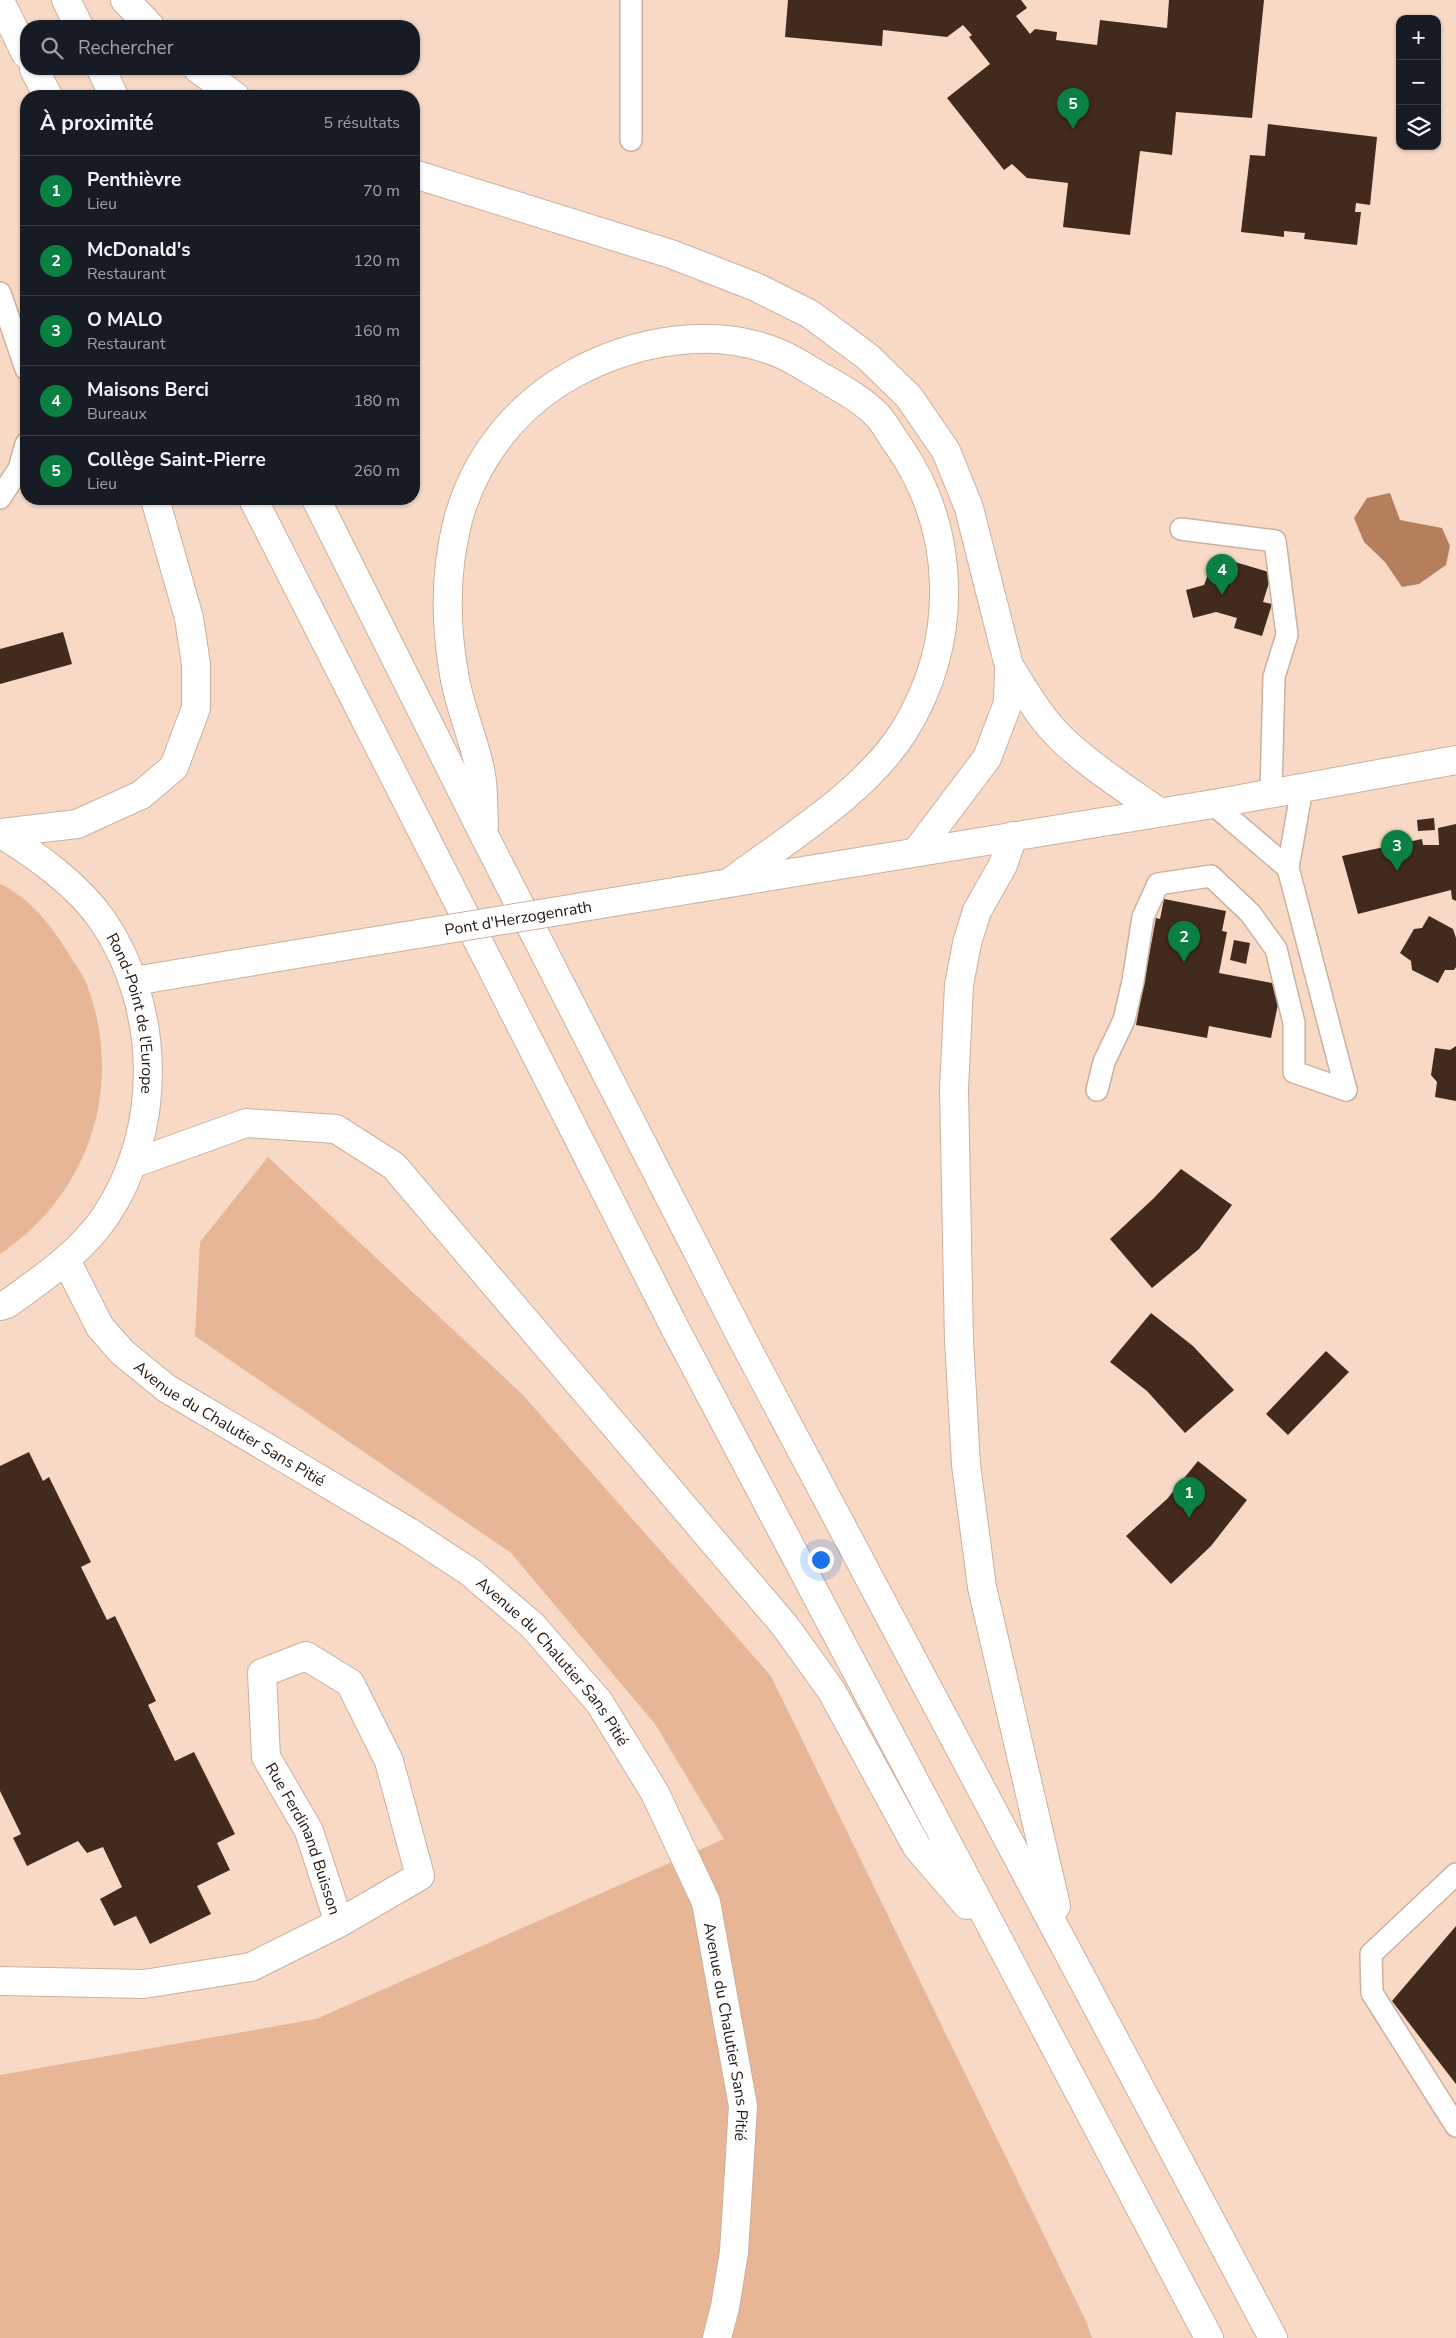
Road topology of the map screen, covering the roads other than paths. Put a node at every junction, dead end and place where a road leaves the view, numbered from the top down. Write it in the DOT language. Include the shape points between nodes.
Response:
graph roads {
  1 [pos="66,0"];
  2 [pos="125,0"];
  3 [pos="631,0"];
  4 [pos="0,1"];
  5 [pos="76,20"];
  6 [pos="144,20"];
  7 [pos="20,42"];
  8 [pos="34,75"];
  9 [pos="36,75"];
  10 [pos="104,75"];
  11 [pos="206,75"];
  12 [pos="36,90"];
  13 [pos="45,90"];
  14 [pos="111,90"];
  15 [pos="227,90"];
  16 [pos="631,140"];
  17 [pos="420,176"];
  18 [pos="0,293"];
  19 [pos="20,351"];
  20 [pos="20,465"];
  21 [pos="0,498"];
  22 [pos="157,505"];
  23 [pos="256,505"];
  24 [pos="319,505"];
  25 [pos="1181,529"];
  26 [pos="1009,666"];
  27 [pos="1456,760"];
  28 [pos="1302,788"];
  29 [pos="1271,793"];
  30 [pos="1213,804"];
  31 [pos="1159,812"];
  32 [pos="0,833"];
  33 [pos="1013,836"];
  34 [pos="485,837"];
  35 [pos="916,852"];
  36 [pos="1288,868"];
  37 [pos="729,883"];
  38 [pos="134,981"];
  39 [pos="1097,1090"];
  40 [pos="132,1164"];
  41 [pos="67,1262"];
  42 [pos="0,1306"];
  43 [pos="1456,1874"];
  44 [pos="339,1923"];
  45 [pos="997,1938"];
  46 [pos="1065,1947"];
  47 [pos="0,1981"];
  48 [pos="1456,2126"];
  49 [pos="716,2338"];
  50 [pos="1209,2338"];
  51 [pos="1273,2338"];
  1 -- 5 [label="main road"];
  2 -- 6 [label="main road"];
  3 -- 16 [label="lane"];
  4 -- 7 [label="main road"];
  8 -- 12 [label="main road"];
  9 -- 13 [label="main road"];
  10 -- 14 [label="main road"];
  11 -- 15 [label="main road"];
  17 -- 26 [label="main road" via="671,254 756,287 810,314 868,357 909,397 946,451 970,508"];
  18 -- 19 [label="lane"];
  20 -- 21 [label="lane"];
  22 -- 32 [label="main road" via="189,618 196,664 196,708 174,766 141,795 77,824"];
  23 -- 45 [label="main road" via="676,1330"];
  24 -- 34 [label="main road"];
  25 -- 29 [label="lane" via="1275,541 1287,635 1274,677"];
  26 -- 31 [label="main road" via="1056,733 1107,776"];
  26 -- 35 [label="main road" via="1008,703 987,758"];
  27 -- 28 [label="main road, Pont d'Herzogenrath"];
  28 -- 29 [label="main road, Pont d'Herzogenrath"];
  28 -- 36 [label="lane"];
  29 -- 30 [label="main road, Pont d'Herzogenrath"];
  30 -- 31 [label="main road, Pont d'Herzogenrath"];
  30 -- 36 [label="lane"];
  31 -- 33 [label="main road, Pont d'Herzogenrath"];
  32 -- 38 [label="main road, Rond-Point de l'Europe" via="57,871 96,914"];
  33 -- 35 [label="main road, Pont d'Herzogenrath"];
  33 -- 46 [label="main road" via="1003,865 978,911 967,943 959,985 954,1089 959,1340 966,1465 982,1587"];
  34 -- 37 [label="main road" via="481,773 454,676 447,614 450,560 457,525 478,470 505,428 547,389 595,362 643,346 686,338 734,341 782,354 834,384 877,416 912,465 933,512 944,566 944,605 938,655 923,695 903,732 874,771 842,799"];
  34 -- 46 [label="main road" via="746,1346"];
  35 -- 37 [label="main road, Pont d'Herzogenrath"];
  36 -- 39 [label="lane" via="1346,1090 1294,1072 1294,1023 1276,949 1250,913 1211,876 1158,884 1144,918 1124,1020 1104,1062"];
  37 -- 38 [label="main road, Pont d'Herzogenrath, bridge"];
  38 -- 40 [label="main road, Rond-Point de l'Europe" via="148,1041 147,1104"];
  40 -- 41 [label="main road, Rond-Point de l'Europe" via="105,1217"];
  40 -- 45 [label="main road" via="246,1123 336,1129 394,1166 784,1626 831,1690 917,1847"];
  41 -- 42 [label="main road, Rond-Point de l'Europe"];
  41 -- 49 [label="main road, Avenue du Chalutier Sans Pitié" via="100,1327 129,1358 166,1388 409,1532 470,1572 532,1626 599,1702 655,1792 706,1902 743,2106 734,2252"];
  43 -- 48 [label="lane" via="1371,1954 1372,1993"];
  44 -- 44 [label="main road, Rue Ferdinand Buisson" via="420,1876 389,1761 350,1683 306,1656 262,1673 266,1757 310,1831"];
  44 -- 47 [label="main road, Rue Ferdinand Buisson" via="251,1967 144,1984"];
  45 -- 50 [label="main road"];
  46 -- 51 [label="main road"];
}
